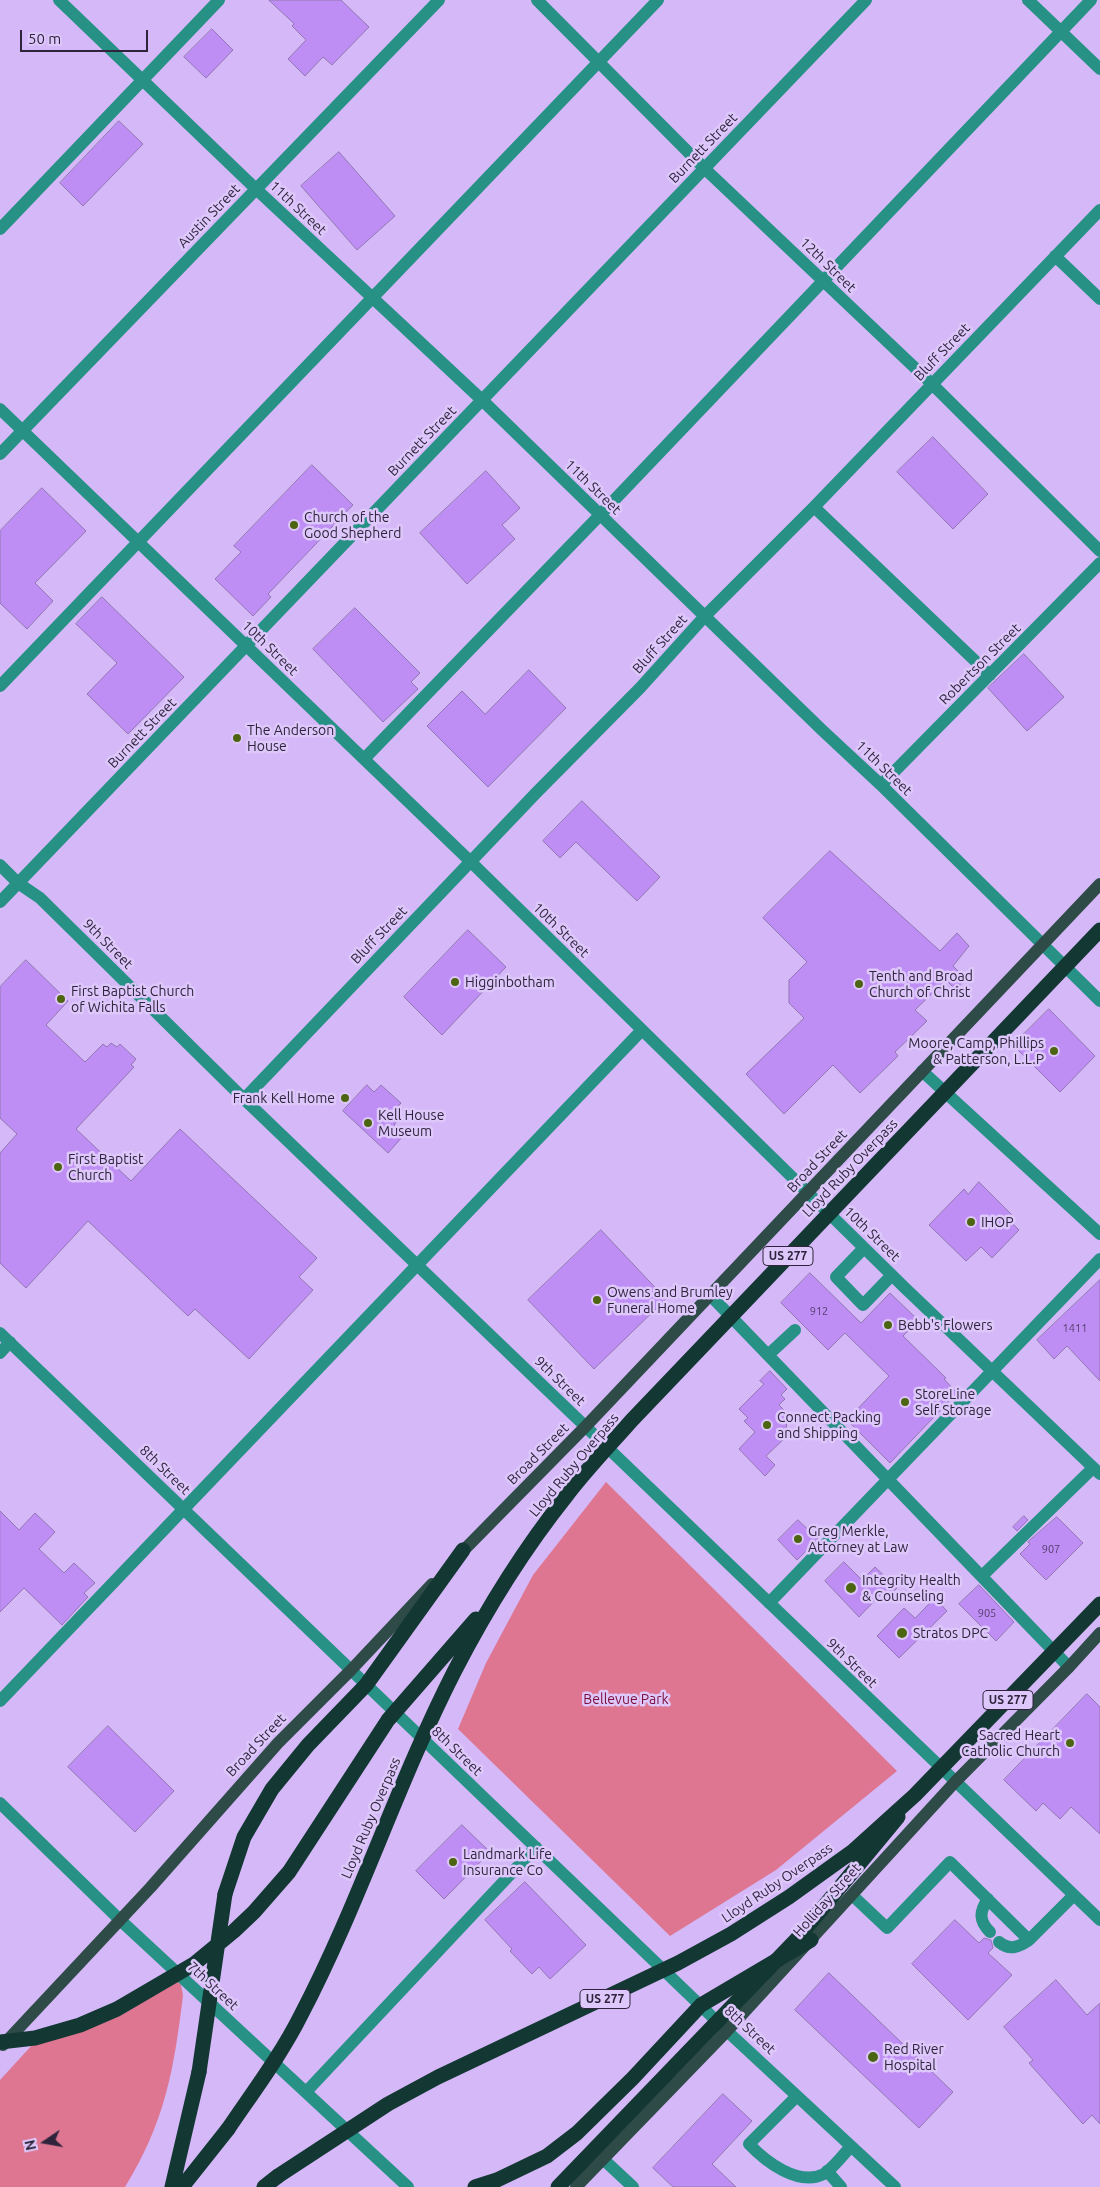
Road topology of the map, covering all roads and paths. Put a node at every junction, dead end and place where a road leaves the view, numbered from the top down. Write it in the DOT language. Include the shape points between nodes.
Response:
graph roads {
  1 [pos="59,0"];
  2 [pos="219,0"];
  3 [pos="440,0"];
  4 [pos="537,0"];
  5 [pos="658,0"];
  6 [pos="866,0"];
  7 [pos="1028,0"];
  8 [pos="1091,0"];
  9 [pos="1061,32"];
  10 [pos="599,62"];
  11 [pos="1100,70"];
  12 [pos="142,80"];
  13 [pos="704,168"];
  14 [pos="256,189"];
  15 [pos="1100,210"];
  16 [pos="0,229"];
  17 [pos="1055,256"];
  18 [pos="823,281"];
  19 [pos="372,298"];
  20 [pos="1100,299"];
  21 [pos="932,384"];
  22 [pos="482,400"];
  23 [pos="0,409"];
  24 [pos="22,431"];
  25 [pos="0,454"];
  26 [pos="814,507"];
  27 [pos="600,515"];
  28 [pos="138,542"];
  29 [pos="1100,551"];
  30 [pos="1100,563"];
  31 [pos="705,616"];
  32 [pos="246,646"];
  33 [pos="990,675"];
  34 [pos="0,686"];
  35 [pos="364,759"];
  36 [pos="881,785"];
  37 [pos="470,862"];
  38 [pos="0,865"];
  39 [pos="18,883"];
  40 [pos="1100,884"];
  41 [pos="0,902"];
  42 [pos="1100,930"];
  43 [pos="1042,945"];
  44 [pos="1100,1001"];
  45 [pos="642,1030"];
  46 [pos="922,1071"];
  47 [pos="244,1099"];
  48 [pos="807,1192"];
  49 [pos="1100,1234"];
  50 [pos="864,1248"];
  51 [pos="1100,1258"];
  52 [pos="417,1265"];
  53 [pos="892,1275"];
  54 [pos="710,1295"];
  55 [pos="795,1330"];
  56 [pos="0,1333"];
  57 [pos="10,1342"];
  58 [pos="0,1353"];
  59 [pos="768,1355"];
  60 [pos="991,1370"];
  61 [pos="586,1426"];
  62 [pos="1097,1471"];
  63 [pos="888,1479"];
  64 [pos="184,1510"];
  65 [pos="463,1550"];
  66 [pos="982,1576"];
  67 [pos="495,1597"];
  68 [pos="769,1603"];
  69 [pos="1100,1604"];
  70 [pos="1100,1633"];
  71 [pos="1069,1667"];
  72 [pos="351,1670"];
  73 [pos="366,1685"];
  74 [pos="0,1701"];
  75 [pos="954,1782"];
  76 [pos="915,1795"];
  77 [pos="0,1803"];
  78 [pos="536,1847"];
  79 [pos="852,1895"];
  80 [pos="1074,1895"];
  81 [pos="988,1899"];
  82 [pos="119,1919"];
  83 [pos="1100,1920"];
  84 [pos="990,1932"];
  85 [pos="811,1940"];
  86 [pos="1029,1940"];
  87 [pos="999,1942"];
  88 [pos="701,2005"];
  89 [pos="727,2031"];
  90 [pos="0,2042"];
  91 [pos="0,2048"];
  92 [pos="306,2092"];
  93 [pos="797,2096"];
  94 [pos="851,2146"];
  95 [pos="603,2159"];
  96 [pos="827,2171"];
  97 [pos="172,2187"];
  98 [pos="182,2187"];
  99 [pos="264,2187"];
  100 [pos="408,2187"];
  101 [pos="475,2187"];
  102 [pos="558,2187"];
  103 [pos="576,2187"];
  104 [pos="633,2187"];
  105 [pos="841,2187"];
  106 [pos="895,2187"];
  1 -- 12 [label="street, 11th Street"];
  2 -- 12 [label="street"];
  3 -- 14 [label="street, Austin Street"];
  4 -- 10 [label="street, 12th Street"];
  5 -- 10 [label="street"];
  6 -- 13 [label="street, Burnett Street"];
  7 -- 9 [label="street"];
  8 -- 9 [label="street"];
  9 -- 11 [label="street"];
  9 -- 18 [label="street"];
  10 -- 13 [label="street, 12th Street"];
  10 -- 19 [label="street"];
  12 -- 14 [label="street, 11th Street"];
  12 -- 16 [label="street"];
  13 -- 18 [label="street, 12th Street"];
  13 -- 22 [label="street, Burnett Street"];
  14 -- 19 [label="street, 11th Street"];
  14 -- 24 [label="street, Austin Street"];
  15 -- 17 [label="street, Bluff Street"];
  17 -- 20 [label="street"];
  17 -- 21 [label="street, Bluff Street"];
  18 -- 21 [label="street, 12th Street"];
  18 -- 27 [label="street"];
  19 -- 22 [label="street, 11th Street"];
  19 -- 28 [label="street"];
  21 -- 26 [label="street, Bluff Street"];
  21 -- 29 [label="street, 12th Street"];
  22 -- 27 [label="street, 11th Street"];
  22 -- 32 [label="street, Burnett Street"];
  23 -- 24 [label="street, 10th Street"];
  24 -- 25 [label="street, Austin Street"];
  24 -- 28 [label="street, 10th Street"];
  26 -- 31 [label="street, Bluff Street"];
  26 -- 33 [label="street"];
  27 -- 31 [label="street, 11th Street"];
  27 -- 35 [label="street"];
  28 -- 32 [label="street, 10th Street"];
  28 -- 34 [label="street"];
  30 -- 33 [label="street, Robertson Street"];
  31 -- 36 [label="street, 11th Street"];
  31 -- 37 [label="street, Bluff Street" via="640,688"];
  32 -- 35 [label="street, 10th Street"];
  32 -- 39 [label="street, Burnett Street"];
  33 -- 36 [label="street, Robertson Street"];
  35 -- 37 [label="street, 10th Street"];
  36 -- 43 [label="street, 11th Street"];
  37 -- 45 [label="street, 10th Street"];
  37 -- 47 [label="street, Bluff Street"];
  38 -- 39 [label="street, 9th Street"];
  39 -- 41 [label="street, Burnett Street"];
  39 -- 47 [label="street, 9th Street" via="40,898"];
  40 -- 43 [label="main road, Broad Street"];
  42 -- 67 [label="highway, Lloyd Ruby Overpass / US 277, bridge" via="632,1420 567,1494"];
  43 -- 44 [label="street, 11th Street"];
  43 -- 46 [label="main road, Broad Street"];
  45 -- 48 [label="street, 10th Street"];
  45 -- 52 [label="street"];
  46 -- 48 [label="main road, Broad Street"];
  46 -- 49 [label="street"];
  47 -- 52 [label="street, 9th Street"];
  48 -- 50 [label="street, 10th Street"];
  48 -- 54 [label="main road, Broad Street"];
  50 -- 53 [label="street, 10th Street"];
  50 -- 53 [label="street" via="836,1277 863,1305"];
  51 -- 60 [label="street"];
  52 -- 61 [label="street, 9th Street"];
  52 -- 64 [label="street"];
  53 -- 60 [label="street, 10th Street"];
  54 -- 59 [label="street"];
  54 -- 61 [label="main road, Broad Street"];
  55 -- 59 [label="street"];
  56 -- 57 [label="street, 8th Street"];
  57 -- 58 [label="street"];
  57 -- 64 [label="street, 8th Street"];
  59 -- 63 [label="street"];
  60 -- 62 [label="street, 10th Street"];
  60 -- 63 [label="street"];
  61 -- 65 [label="main road, Broad Street"];
  61 -- 68 [label="street, 9th Street"];
  62 -- 66 [label="street"];
  63 -- 66 [label="street"];
  63 -- 68 [label="street"];
  64 -- 72 [label="street, 8th Street"];
  64 -- 74 [label="street"];
  65 -- 72 [label="main road, Broad Street"];
  65 -- 73 [label="highway"];
  66 -- 71 [label="street"];
  67 -- 90 [label="highway, bridge" via="388,1720 289,1872 234,1931 194,1964 117,2010 36,2038"];
  67 -- 98 [label="highway, Lloyd Ruby Overpass / US 277, bridge" via="454,1672 420,1745 301,2017 228,2129"];
  68 -- 75 [label="street, 9th Street"];
  69 -- 76 [label="highway, Lloyd Ruby Overpass / US 277, bridge"];
  70 -- 71 [label="main road, Holliday Street"];
  71 -- 75 [label="main road, Holliday Street"];
  72 -- 73 [label="street, 8th Street"];
  72 -- 82 [label="main road, Broad Street" via="278,1743"];
  73 -- 78 [label="street, 8th Street"];
  73 -- 97 [label="highway, bridge" via="308,1745 272,1789 244,1837 225,1894 199,2072"];
  75 -- 79 [label="main road, Holliday Street"];
  75 -- 80 [label="street, 9th Street"];
  76 -- 99 [label="highway, Lloyd Ruby Overpass / US 277, bridge" via="852,1851 731,1934 639,1983 438,2077 388,2104"];
  76 -- 102 [label="highway, bridge" via="797,1939"];
  77 -- 82 [label="street, 7th Street"];
  78 -- 88 [label="street, 8th Street"];
  78 -- 92 [label="street"];
  79 -- 81 [label="street" via="887,1928 950,1862"];
  79 -- 85 [label="main road, Holliday Street"];
  80 -- 83 [label="street, 9th Street"];
  80 -- 86 [label="street"];
  81 -- 84 [label="street" via="980,1917"];
  81 -- 86 [label="street"];
  82 -- 91 [label="main road, Broad Street"];
  82 -- 92 [label="street, 7th Street"];
  85 -- 88 [label="highway"];
  85 -- 89 [label="main road, Holliday Street"];
  86 -- 87 [label="street" via="1013,1948"];
  88 -- 89 [label="street, 8th Street"];
  88 -- 101 [label="highway" via="577,2133 547,2156"];
  89 -- 93 [label="street, 8th Street"];
  89 -- 95 [label="main road, Holliday Street"];
  92 -- 100 [label="street, 7th Street"];
  93 -- 94 [label="street, 8th Street"];
  93 -- 96 [label="street" via="749,2144 768,2164 783,2173 813,2178"];
  94 -- 96 [label="street"];
  94 -- 106 [label="street, 8th Street"];
  95 -- 103 [label="main road, Holliday Street"];
  95 -- 104 [label="street"];
  96 -- 105 [label="street"];
}
